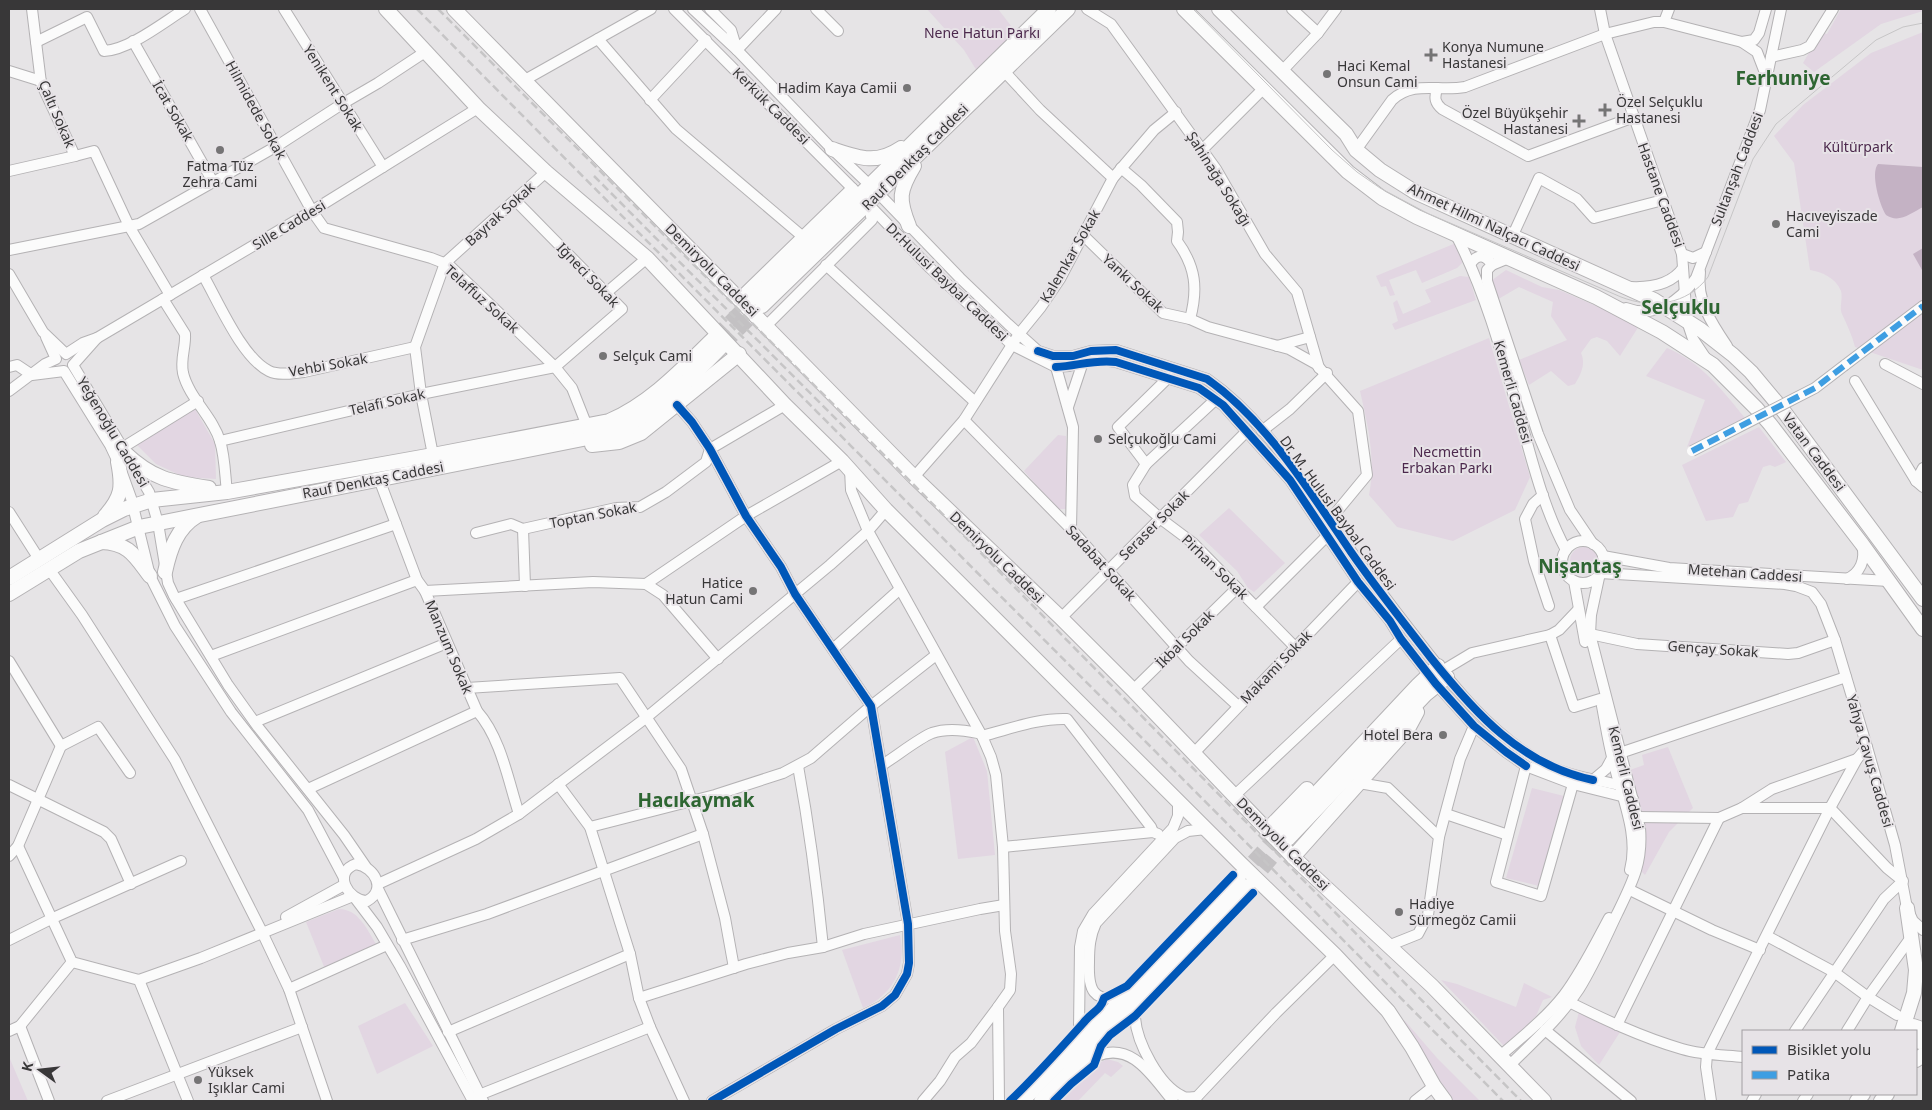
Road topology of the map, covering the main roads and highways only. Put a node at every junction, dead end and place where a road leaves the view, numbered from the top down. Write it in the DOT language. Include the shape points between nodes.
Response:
graph roads {
  1 [pos="386,9"];
  2 [pos="454,9"];
  3 [pos="1049,9"];
  4 [pos="1068,9"];
  5 [pos="1184,9"];
  6 [pos="1219,9"];
  7 [pos="916,138"];
  8 [pos="930,143"];
  9 [pos="832,150"];
  10 [pos="875,190"];
  11 [pos="910,226"];
  12 [pos="758,302"];
  13 [pos="1688,321"];
  14 [pos="739,354"];
  15 [pos="1713,365"];
  16 [pos="566,443"];
  17 [pos="226,492"];
  18 [pos="201,514"];
  19 [pos="102,520"];
  20 [pos="98,542"];
  21 [pos="44,564"];
  22 [pos="165,572"];
  23 [pos="150,576"];
  24 [pos="9,578"];
  25 [pos="1917,580"];
  26 [pos="1889,581"];
  27 [pos="9,594"];
  28 [pos="1923,599"];
  29 [pos="1923,629"];
  30 [pos="1438,674"];
  31 [pos="1417,696"];
  32 [pos="1278,834"];
  33 [pos="1292,857"];
  34 [pos="1907,908"];
  35 [pos="1917,933"];
  36 [pos="1923,980"];
  37 [pos="1923,995"];
  38 [pos="1915,1009"];
  39 [pos="1905,1030"];
  40 [pos="1905,1030"];
  41 [pos="1907,1030"];
  42 [pos="1921,1046"];
  43 [pos="1022,1101"];
  44 [pos="1041,1101"];
  45 [pos="1445,1101"];
  46 [pos="1544,1101"];
  1 -- 14 [label="main road" via="478,108 546,172 647,258"];
  2 -- 32 [label="main road, Demiryolu Caddesi" via="914,477 1061,618 1234,796"];
  3 -- 7 [label="main road, Rauf Denktaş Caddesi"];
  4 -- 8 [label="main road, Rauf Denktaş Caddesi"];
  5 -- 15 [label="main road, Ahmet Hilmi Nalçacı Caddesi" via="1348,172 1382,198 1596,297 1662,332"];
  6 -- 13 [label="main road, Ahmet Hilmi Nalçacı Caddesi" via="1346,134 1356,150 1380,170 1415,192 1660,303"];
  7 -- 9 [label="main road" via="897,151 875,159"];
  7 -- 10 [label="main road, Rauf Denktaş Caddesi"];
  8 -- 10 [label="main road, Rauf Denktaş Caddesi"];
  8 -- 11 [label="main road" via="901,191 902,208"];
  10 -- 12 [label="main road, Rauf Denktaş Caddesi" via="860,196"];
  13 -- 25 [label="main road, Vatan Caddesi" via="1751,372"];
  14 -- 16 [label="main road" via="648,428 627,439 599,444"];
  14 -- 45 [label="main road" via="886,510 1388,1011"];
  15 -- 26 [label="main road, Vatan Caddesi" via="1757,409"];
  16 -- 17 [label="main road, Rauf Denktaş Caddesi" via="608,434 642,416 678,388 719,341 631,410 609,421"];
  16 -- 18 [label="main road, Rauf Denktaş Caddesi"];
  17 -- 19 [label="main road, Rauf Denktaş Caddesi" via="152,500"];
  17 -- 19 [label="main road" via="160,478 121,454 119,495"];
  18 -- 20 [label="main road, Rauf Denktaş Caddesi" via="138,527"];
  18 -- 22 [label="main road" via="189,521 177,536"];
  19 -- 21 [label="main road, Rauf Denktaş Caddesi"];
  20 -- 21 [label="main road, Rauf Denktaş Caddesi"];
  20 -- 23 [label="main road" via="126,548"];
  21 -- 24 [label="main road, Rauf Denktaş Caddesi"];
  21 -- 27 [label="main road, Rauf Denktaş Caddesi"];
  25 -- 26 [label="main road"];
  25 -- 28 [label="main road, Vatan Caddesi"];
  26 -- 29 [label="main road, Vatan Caddesi"];
  30 -- 31 [label="main road"];
  31 -- 32 [label="main road"];
  31 -- 32 [label="main road" via="1402,694 1384,711"];
  31 -- 33 [label="main road" via="1416,715 1409,727"];
  32 -- 33 [label="main road, Demiryolu Caddesi"];
  33 -- 46 [label="main road, Demiryolu Caddesi" via="1432,986"];
  34 -- 35 [label="main road"];
  35 -- 39 [label="main road" via="1916,985"];
  36 -- 38 [label="main road"];
  37 -- 38 [label="main road"];
  38 -- 40 [label="main road"];
  41 -- 42 [label="main road" via="1913,1026 1919,1028 1923,1037"];
  43 -- 44 [label="main road" via="1244,881 1139,999"];
}
